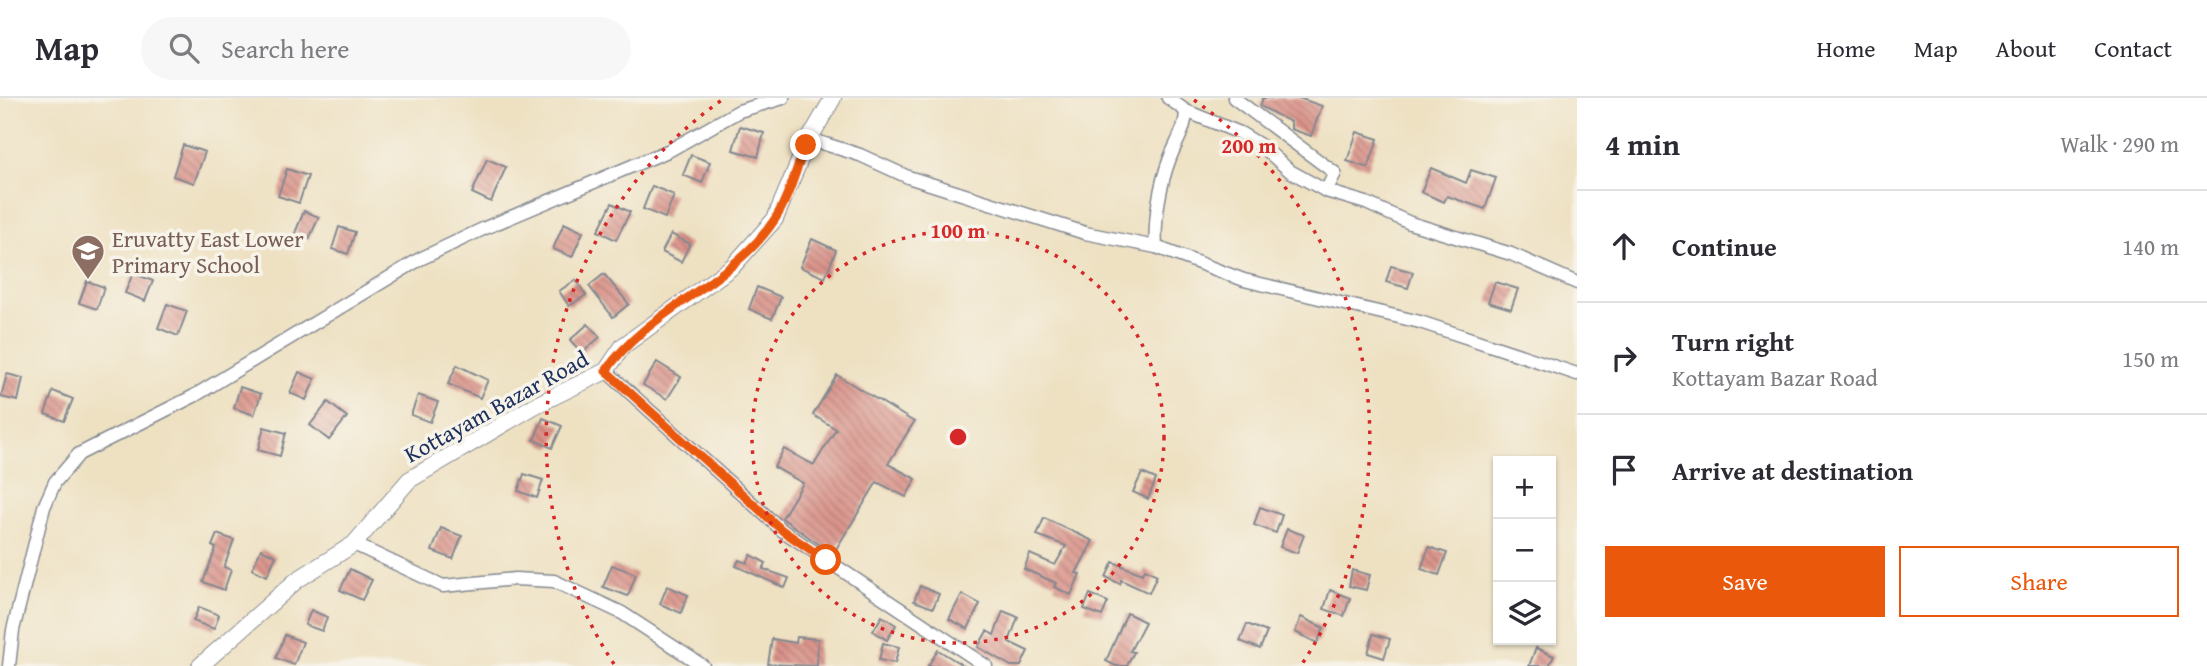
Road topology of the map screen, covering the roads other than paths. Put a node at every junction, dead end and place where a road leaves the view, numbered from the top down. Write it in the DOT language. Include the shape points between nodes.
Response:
graph roads {
  1 [pos="783,98"];
  2 [pos="834,98"];
  3 [pos="1168,98"];
  4 [pos="1234,98"];
  5 [pos="1186,111"];
  6 [pos="809,139"];
  7 [pos="1326,191"];
  8 [pos="1156,247"];
  9 [pos="1577,283"];
  10 [pos="606,371"];
  11 [pos="1577,374"];
  12 [pos="354,544"];
  13 [pos="9,666"];
  14 [pos="200,666"];
  15 [pos="703,666"];
  16 [pos="986,666"];
  1 -- 13 [label="street" via="739,111 670,150 420,259 194,396 79,454 55,482 44,507 13,630"];
  2 -- 6 [label="main road, Kottayam Bazar Road"];
  3 -- 5 [label="street"];
  4 -- 7 [label="street" via="1335,173"];
  5 -- 7 [label="street" via="1240,133 1290,171"];
  5 -- 8 [label="street" via="1169,160 1155,229"];
  6 -- 8 [label="street" via="908,177 1085,233"];
  6 -- 10 [label="main road, Kottayam Bazar Road" via="775,219 733,266 623,346"];
  7 -- 9 [label="street" via="1511,254"];
  8 -- 11 [label="street" via="1244,280 1420,322"];
  10 -- 12 [label="main road, Kottayam Bazar Road" via="534,406 409,480"];
  10 -- 16 [label="street" via="783,531"];
  12 -- 14 [label="main road, Kottayam Bazar Road" via="297,580"];
  12 -- 15 [label="street" via="443,586 515,579 554,581 622,613"];
}
